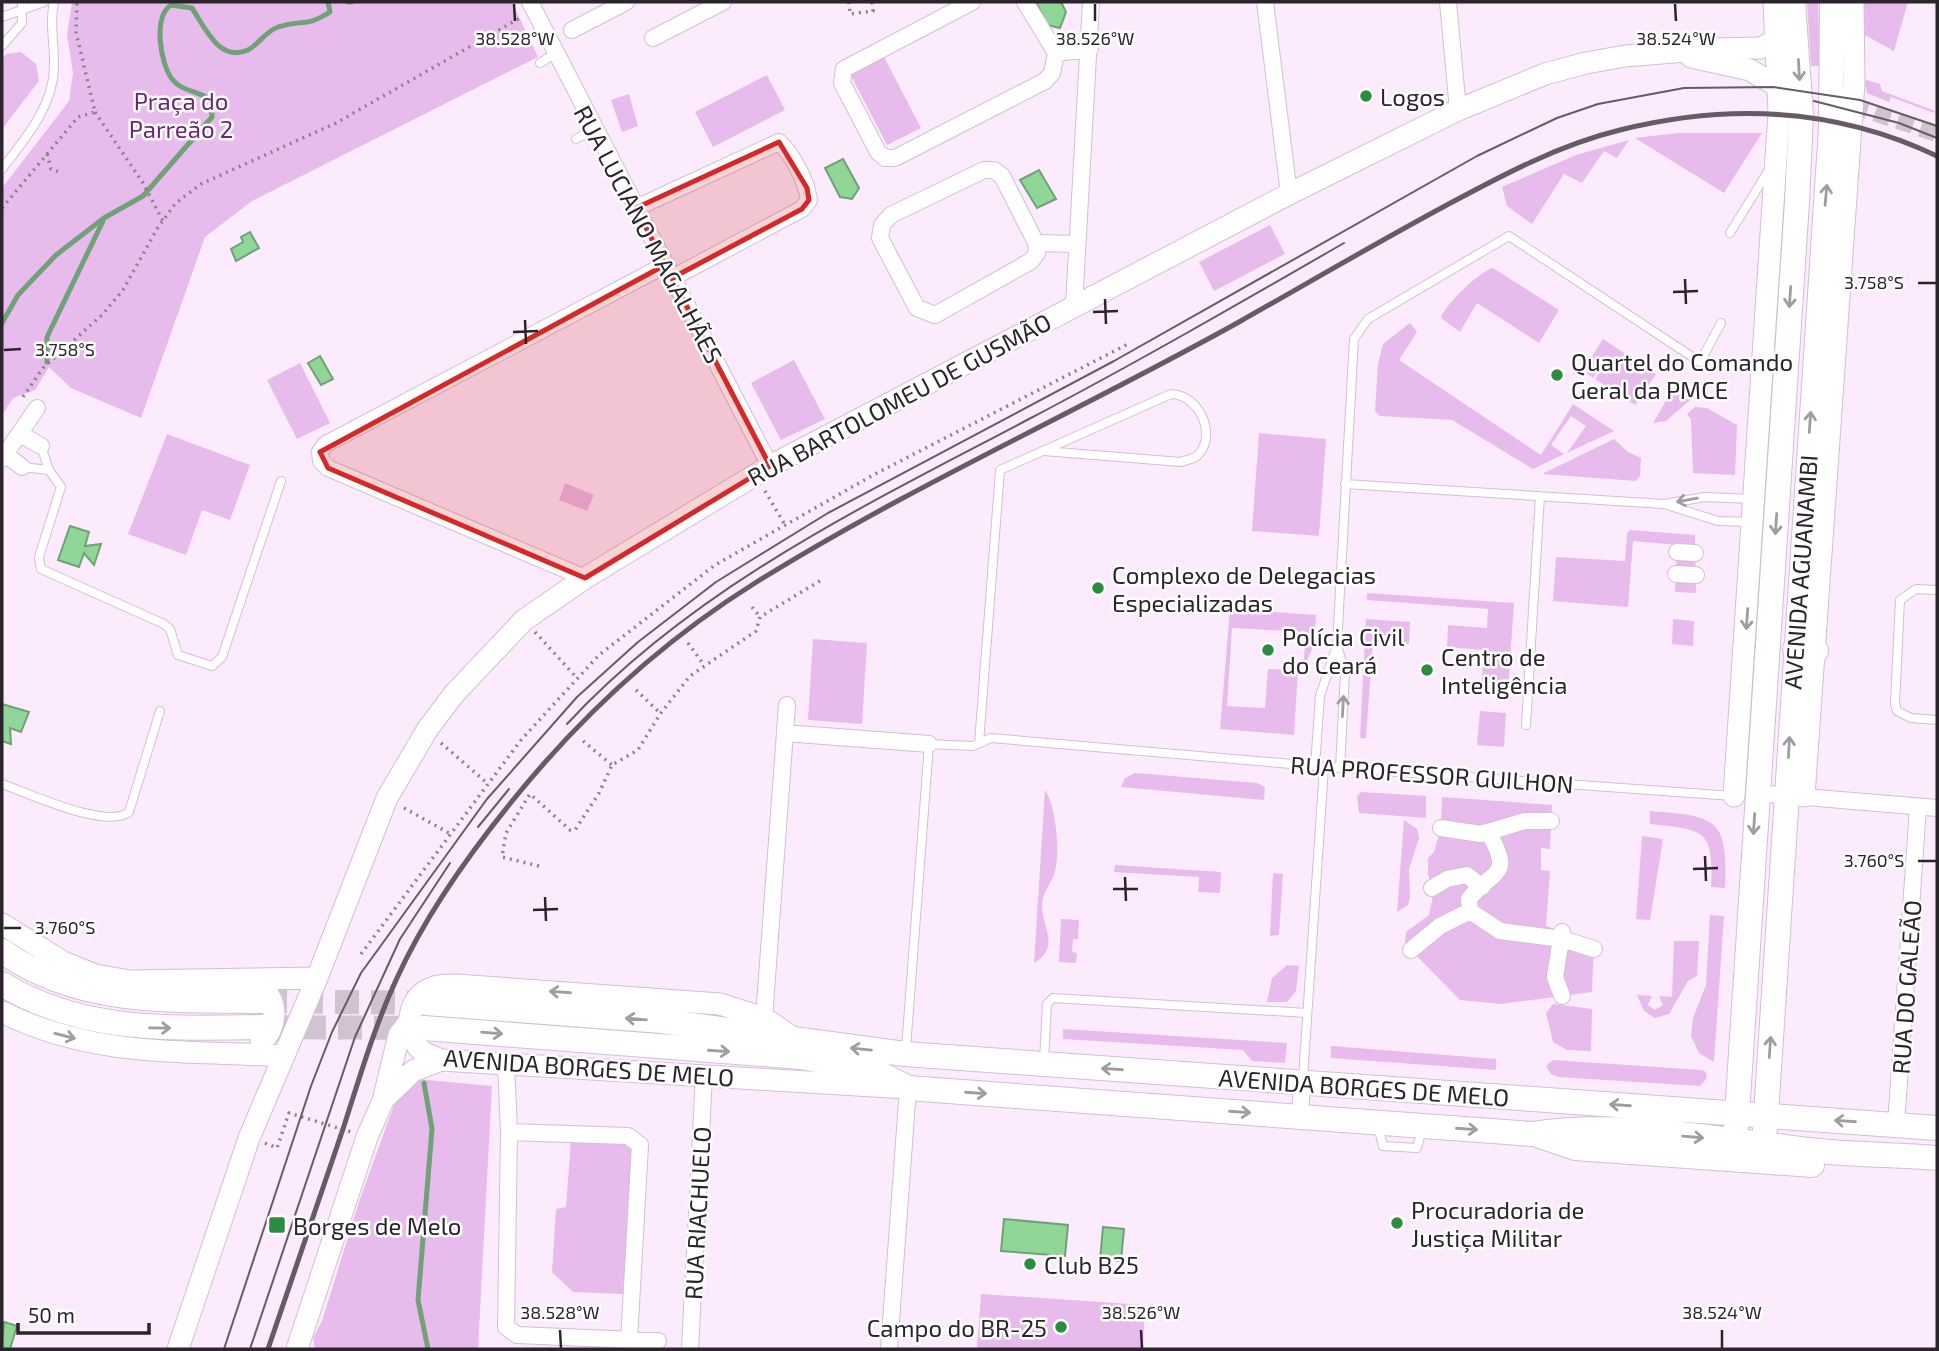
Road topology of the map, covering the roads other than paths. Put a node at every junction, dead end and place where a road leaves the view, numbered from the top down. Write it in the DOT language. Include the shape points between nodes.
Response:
graph roads {
  1 [pos="44,2"];
  2 [pos="54,2"];
  3 [pos="626,2"];
  4 [pos="723,2"];
  5 [pos="972,2"];
  6 [pos="1025,2"];
  7 [pos="1091,2"];
  8 [pos="1265,2"];
  9 [pos="1448,2"];
  10 [pos="1774,2"];
  11 [pos="1793,2"];
  12 [pos="1832,2"];
  13 [pos="1853,2"];
  14 [pos="23,6"];
  15 [pos="532,6"];
  16 [pos="2,17"];
  17 [pos="572,30"];
  18 [pos="653,38"];
  19 [pos="1775,40"];
  20 [pos="2,46"];
  21 [pos="1090,49"];
  22 [pos="556,53"];
  23 [pos="1056,53"];
  24 [pos="1674,53"];
  25 [pos="540,62"];
  26 [pos="1777,86"];
  27 [pos="1458,110"];
  28 [pos="594,129"];
  29 [pos="576,139"];
  30 [pos="1777,156"];
  31 [pos="2,169"];
  32 [pos="1289,194"];
  33 [pos="1785,202"];
  34 [pos="635,208"];
  35 [pos="1730,233"];
  36 [pos="1036,243"];
  37 [pos="1077,244"];
  38 [pos="668,271"];
  39 [pos="1074,306"];
  40 [pos="1721,323"];
  41 [pos="1825,353"];
  42 [pos="37,408"];
  43 [pos="23,429"];
  44 [pos="41,446"];
  45 [pos="1044,451"];
  46 [pos="3,456"];
  47 [pos="22,467"];
  48 [pos="49,470"];
  49 [pos="763,470"];
  50 [pos="281,481"];
  51 [pos="1345,484"];
  52 [pos="1540,496"];
  53 [pos="1755,499"];
  54 [pos="1664,504"];
  55 [pos="1754,523"];
  56 [pos="1677,552"];
  57 [pos="1695,554"];
  58 [pos="1676,574"];
  59 [pos="1696,575"];
  60 [pos="585,578"];
  61 [pos="1937,590"];
  62 [pos="1337,645"];
  63 [pos="787,705"];
  64 [pos="160,711"];
  65 [pos="1937,720"];
  66 [pos="1526,725"];
  67 [pos="785,733"];
  68 [pos="979,743"];
  69 [pos="929,744"];
  70 [pos="1320,767"];
  71 [pos="1340,768"];
  72 [pos="2,784"];
  73 [pos="1745,794"];
  74 [pos="1795,795"];
  75 [pos="1918,807"];
  76 [pos="1937,808"];
  77 [pos="1551,821"];
  78 [pos="1441,828"];
  79 [pos="1488,832"];
  80 [pos="1432,887"];
  81 [pos="1482,887"];
  82 [pos="1470,911"];
  83 [pos="2,924"];
  84 [pos="1562,935"];
  85 [pos="1594,949"];
  86 [pos="1411,950"];
  87 [pos="2,951"];
  88 [pos="246,978"];
  89 [pos="317,978"];
  90 [pos="2,984"];
  91 [pos="1562,996"];
  92 [pos="263,1001"];
  93 [pos="426,1003"];
  94 [pos="2,1012"];
  95 [pos="1307,1013"];
  96 [pos="764,1018"];
  97 [pos="266,1027"];
  98 [pos="408,1030"];
  99 [pos="792,1037"];
  100 [pos="223,1052"];
  101 [pos="905,1054"];
  102 [pos="283,1056"];
  103 [pos="440,1060"];
  104 [pos="1044,1063"];
  105 [pos="506,1064"];
  106 [pos="1162,1072"];
  107 [pos="704,1076"];
  108 [pos="1262,1079"];
  109 [pos="1303,1082"];
  110 [pos="908,1088"];
  111 [pos="383,1101"];
  112 [pos="1099,1102"];
  113 [pos="1190,1109"];
  114 [pos="1737,1113"];
  115 [pos="1766,1115"];
  116 [pos="1300,1117"];
  117 [pos="1896,1125"];
  118 [pos="1937,1128"];
  119 [pos="509,1132"];
  120 [pos="1532,1134"];
  121 [pos="1735,1140"];
  122 [pos="1765,1143"];
  123 [pos="1937,1158"];
  124 [pos="1937,1170"];
  125 [pos="629,1340"];
  126 [pos="658,1341"];
  127 [pos="301,1345"];
  128 [pos="178,1349"];
  129 [pos="690,1349"];
  130 [pos="889,1349"];
  1 -- 14 [label="lane"];
  2 -- 31 [label="lane" via="54,67 48,101"];
  3 -- 17 [label="street"];
  4 -- 18 [label="street"];
  5 -- 23 [label="street" via="844,69 842,83 885,158 895,158 1045,81 1052,73"];
  6 -- 23 [label="street"];
  7 -- 21 [label="street"];
  8 -- 32 [label="street"];
  9 -- 27 [label="street"];
  10 -- 19 [label="street, AVENIDA AGUANAMBI"];
  11 -- 33 [label="main road, AVENIDA AGUANAMBI, one-way" via="1801,115"];
  41 -- 12 [label="main road, AVENIDA AGUANAMBI, one-way"];
  13 -- 41 [label="street, AVENIDA AGUANAMBI" via="1854,83"];
  14 -- 16 [label="lane"];
  14 -- 20 [label="lane" via="22,23"];
  15 -- 22 [label="street, RUA LUCIANO MAGALHÃES"];
  19 -- 24 [label="street, RUA BARTOLOMEU DE GUSMÃO" via="1761,48"];
  19 -- 26 [label="street, AVENIDA AGUANAMBI"];
  21 -- 23 [label="street"];
  21 -- 37 [label="street"];
  22 -- 25 [label="lane"];
  22 -- 28 [label="street, RUA LUCIANO MAGALHÃES"];
  24 -- 26 [label="street, RUA BARTOLOMEU DE GUSMÃO" via="1750,70"];
  24 -- 27 [label="street, RUA BARTOLOMEU DE GUSMÃO" via="1625,56 1545,74"];
  26 -- 30 [label="street, AVENIDA AGUANAMBI"];
  27 -- 32 [label="street, RUA BARTOLOMEU DE GUSMÃO"];
  28 -- 29 [label="lane"];
  28 -- 34 [label="street, RUA LUCIANO MAGALHÃES"];
  30 -- 33 [label="street, AVENIDA AGUANAMBI"];
  30 -- 35 [label="lane"];
  32 -- 39 [label="street, RUA BARTOLOMEU DE GUSMÃO"];
  33 -- 53 [label="street, AVENIDA AGUANAMBI"];
  33 -- 73 [label="main road, AVENIDA AGUANAMBI, one-way"];
  34 -- 38 [label="street, RUA LUCIANO MAGALHÃES"];
  34 -- 38 [label="street" via="779,142 807,188 809,200 802,209"];
  36 -- 36 [label="street" via="1002,176 994,170 984,170 891,215 882,225 880,238 917,308 935,315 1031,261 1037,253"];
  36 -- 37 [label="street"];
  37 -- 39 [label="street"];
  38 -- 49 [label="street, RUA LUCIANO MAGALHÃES"];
  38 -- 60 [label="street" via="326,444 320,452 328,468"];
  39 -- 49 [label="street, RUA BARTOLOMEU DE GUSMÃO"];
  40 -- 51 [label="lane" via="1700,362 1509,236 1368,318 1354,339"];
  74 -- 41 [label="main road, AVENIDA AGUANAMBI, one-way"];
  42 -- 43 [label="street"];
  43 -- 44 [label="street"];
  43 -- 46 [label="street"];
  44 -- 48 [label="lane"];
  45 -- 45 [label="lane" via="1171,394 1183,394 1195,402 1203,418 1202,448 1196,457 1181,462"];
  45 -- 68 [label="lane" via="1000,470"];
  46 -- 47 [label="street"];
  47 -- 48 [label="lane"];
  48 -- 50 [label="lane" via="61,486 39,557 41,569 164,624 178,655 212,666 222,657"];
  49 -- 60 [label="street, RUA BARTOLOMEU DE GUSMÃO"];
  51 -- 52 [label="lane"];
  51 -- 62 [label="lane"];
  52 -- 54 [label="lane"];
  52 -- 66 [label="lane"];
  53 -- 54 [label="lane, one-way" via="1705,497"];
  53 -- 55 [label="street, AVENIDA AGUANAMBI"];
  54 -- 55 [label="lane" via="1718,521"];
  55 -- 73 [label="street, AVENIDA AGUANAMBI, one-way"];
  56 -- 57 [label="street"];
  58 -- 59 [label="street"];
  60 -- 89 [label="street, RUA BARTOLOMEU DE GUSMÃO" via="524,620 454,694 427,730 387,798"];
  61 -- 65 [label="lane" via="1916,589 1900,600 1895,703 1897,711 1911,718"];
  62 -- 70 [label="lane" via="1320,696"];
  71 -- 62 [label="lane, one-way" via="1345,673"];
  63 -- 67 [label="street"];
  64 -- 72 [label="lane" via="129,812 122,818 63,807"];
  67 -- 69 [label="street"];
  67 -- 96 [label="street"];
  68 -- 69 [label="lane, RUA PROFESSOR GUILHON"];
  68 -- 70 [label="lane, RUA PROFESSOR GUILHON" via="991,738"];
  69 -- 101 [label="lane"];
  70 -- 71 [label="lane, RUA PROFESSOR GUILHON"];
  70 -- 95 [label="lane"];
  71 -- 73 [label="lane, RUA PROFESSOR GUILHON"];
  73 -- 74 [label="street, RUA PROFESSOR GUILHON"];
  73 -- 114 [label="main road, AVENIDA AGUANAMBI, one-way"];
  74 -- 75 [label="street, RUA PROFESSOR GUILHON"];
  115 -- 74 [label="main road, AVENIDA AGUANAMBI, one-way"];
  75 -- 76 [label="street, RUA PROFESSOR GUILHON"];
  75 -- 117 [label="street, RUA DO GALEÃO"];
  77 -- 79 [label="street" via="1525,821"];
  78 -- 79 [label="street" via="1469,834"];
  79 -- 81 [label="street" via="1500,867"];
  80 -- 81 [label="street" via="1466,875"];
  81 -- 82 [label="street" via="1469,899"];
  82 -- 84 [label="street" via="1500,931"];
  82 -- 86 [label="street" via="1440,926"];
  83 -- 88 [label="street" via="26,942 95,975 130,981"];
  84 -- 85 [label="street"];
  84 -- 91 [label="street" via="1555,977"];
  87 -- 92 [label="main road" via="54,980 116,996"];
  88 -- 89 [label="street"];
  88 -- 100 [label="street" via="272,999 269,1036 255,1047"];
  89 -- 102 [label="street, RUA BARTOLOMEU DE GUSMÃO"];
  90 -- 97 [label="main road, one-way" via="49,1006 106,1024"];
  99 -- 93 [label="main road, AVENIDA BORGES DE MELO, one-way" via="663,1021"];
  94 -- 100 [label="street, one-way" via="59,1035 120,1049"];
  95 -- 104 [label="lane" via="1053,998 1047,1004"];
  95 -- 109 [label="lane"];
  96 -- 98 [label="street, AVENIDA BORGES DE MELO, one-way" via="720,1004 456,985 426,990 418,998"];
  96 -- 99 [label="street, AVENIDA BORGES DE MELO"];
  98 -- 103 [label="street, AVENIDA BORGES DE MELO" via="421,1051"];
  98 -- 110 [label="main road, AVENIDA BORGES DE MELO, one-way" via="801,1057 877,1072"];
  98 -- 111 [label="street"];
  101 -- 99 [label="main road, AVENIDA BORGES DE MELO, one-way"];
  100 -- 102 [label="street"];
  101 -- 104 [label="main road, AVENIDA BORGES DE MELO"];
  102 -- 128 [label="street, RUA BARTOLOMEU DE GUSMÃO" via="249,1138"];
  103 -- 105 [label="street, AVENIDA BORGES DE MELO"];
  103 -- 111 [label="street" via="405,1076"];
  106 -- 104 [label="main road, AVENIDA BORGES DE MELO, one-way"];
  105 -- 107 [label="street, AVENIDA BORGES DE MELO"];
  105 -- 119 [label="street"];
  106 -- 108 [label="main road, AVENIDA BORGES DE MELO"];
  106 -- 112 [label="main road" via="1169,1081 1161,1092"];
  107 -- 110 [label="street, AVENIDA BORGES DE MELO"];
  107 -- 129 [label="street, RUA RIACHUELO"];
  108 -- 109 [label="main road, AVENIDA BORGES DE MELO"];
  108 -- 113 [label="main road" via="1206,1085 1191,1095"];
  114 -- 109 [label="main road, AVENIDA BORGES DE MELO, one-way"];
  109 -- 116 [label="street"];
  110 -- 112 [label="main road, AVENIDA BORGES DE MELO, one-way"];
  110 -- 130 [label="street"];
  111 -- 127 [label="street" via="367,1137"];
  112 -- 113 [label="main road, AVENIDA BORGES DE MELO"];
  113 -- 116 [label="main road, AVENIDA BORGES DE MELO, one-way"];
  114 -- 115 [label="main road, AVENIDA BORGES DE MELO"];
  114 -- 121 [label="main road, AVENIDA AGUANAMBI"];
  117 -- 115 [label="main road, AVENIDA BORGES DE MELO, one-way"];
  115 -- 122 [label="main road, AVENIDA AGUANAMBI"];
  116 -- 120 [label="main road, AVENIDA BORGES DE MELO, one-way"];
  117 -- 118 [label="main road, AVENIDA BORGES DE MELO"];
  119 -- 125 [label="street" via="506,1327 513,1335"];
  119 -- 125 [label="street" via="628,1136 640,1145"];
  120 -- 121 [label="main road, AVENIDA BORGES DE MELO, one-way" via="1576,1127"];
  120 -- 124 [label="main road, AVENIDA BORGES DE MELO" via="1575,1147"];
  121 -- 122 [label="main road, AVENIDA BORGES DE MELO"];
  122 -- 123 [label="main road, AVENIDA BORGES DE MELO"];
  125 -- 126 [label="street"];
}
